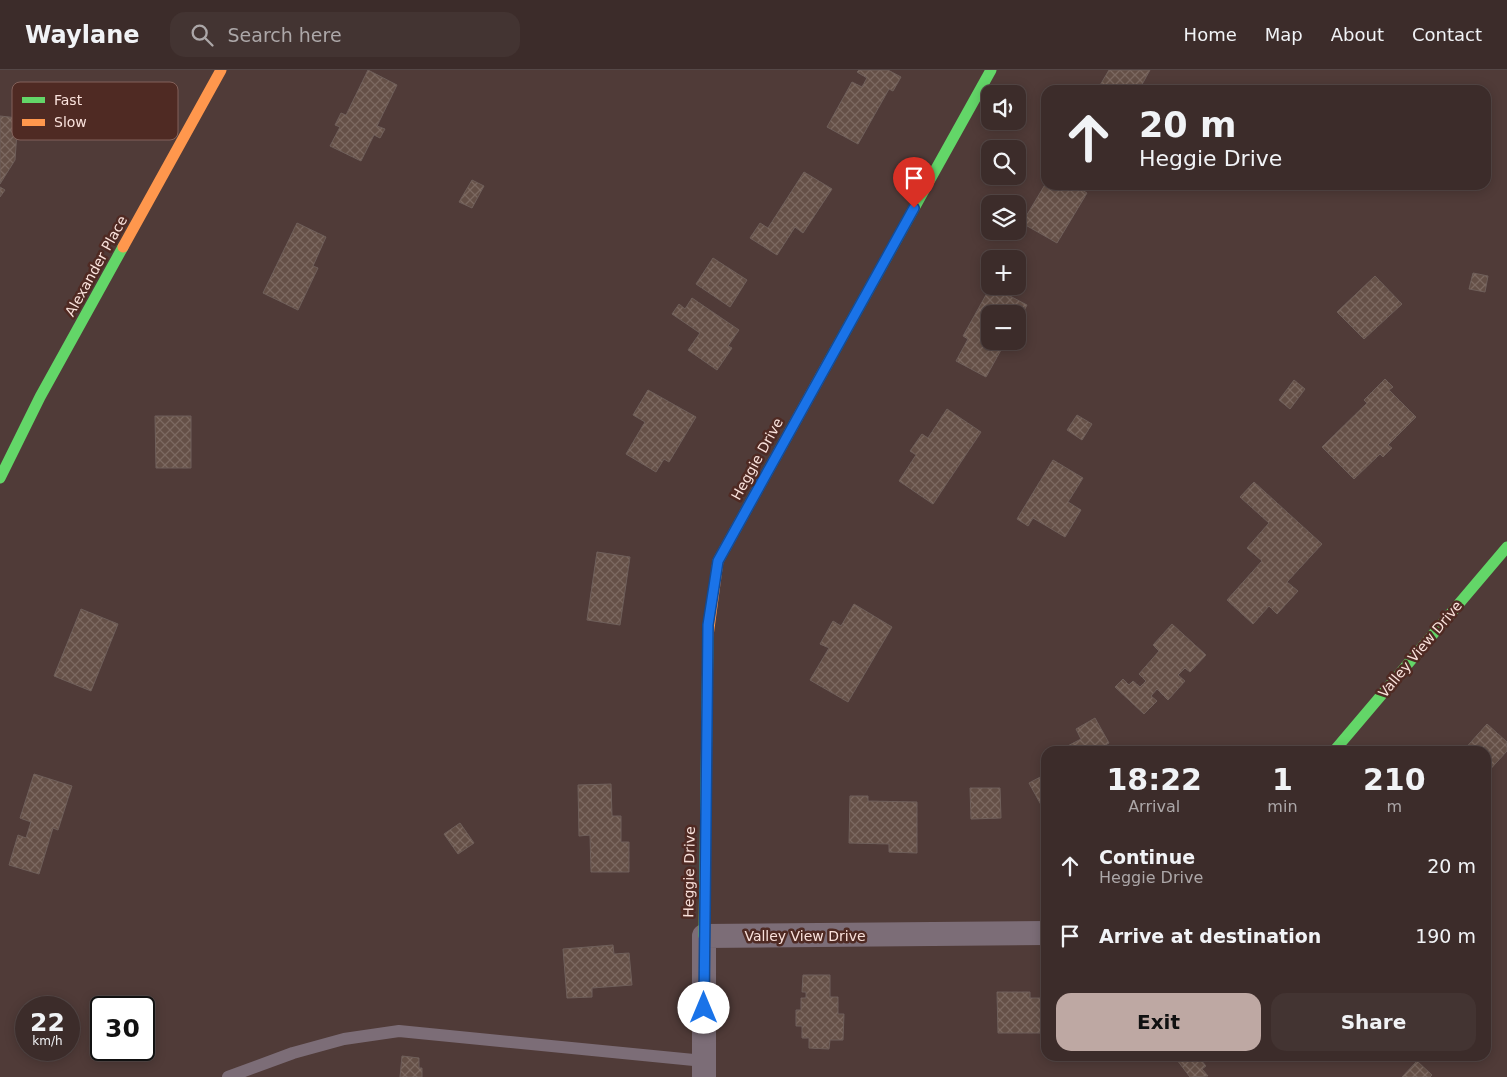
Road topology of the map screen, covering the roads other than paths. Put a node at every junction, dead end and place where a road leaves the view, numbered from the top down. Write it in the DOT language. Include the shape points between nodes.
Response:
graph roads {
  1 [pos="221,70"];
  2 [pos="991,70"];
  3 [pos="0,478"];
  4 [pos="1507,547"];
  5 [pos="1338,746"];
  6 [pos="1041,933"];
  7 [pos="704,936"];
  8 [pos="704,1069"];
  9 [pos="228,1077"];
  1 -- 3 [label="street, Alexander Place" via="40,398"];
  2 -- 7 [label="street, Heggie Drive" via="718,561 708,625"];
  4 -- 5 [label="street, Valley View Drive"];
  6 -- 7 [label="street, Valley View Drive"];
  7 -- 8 [label="street"];
  8 -- 9 [label="lane" via="398,1031 344,1039"];
}
